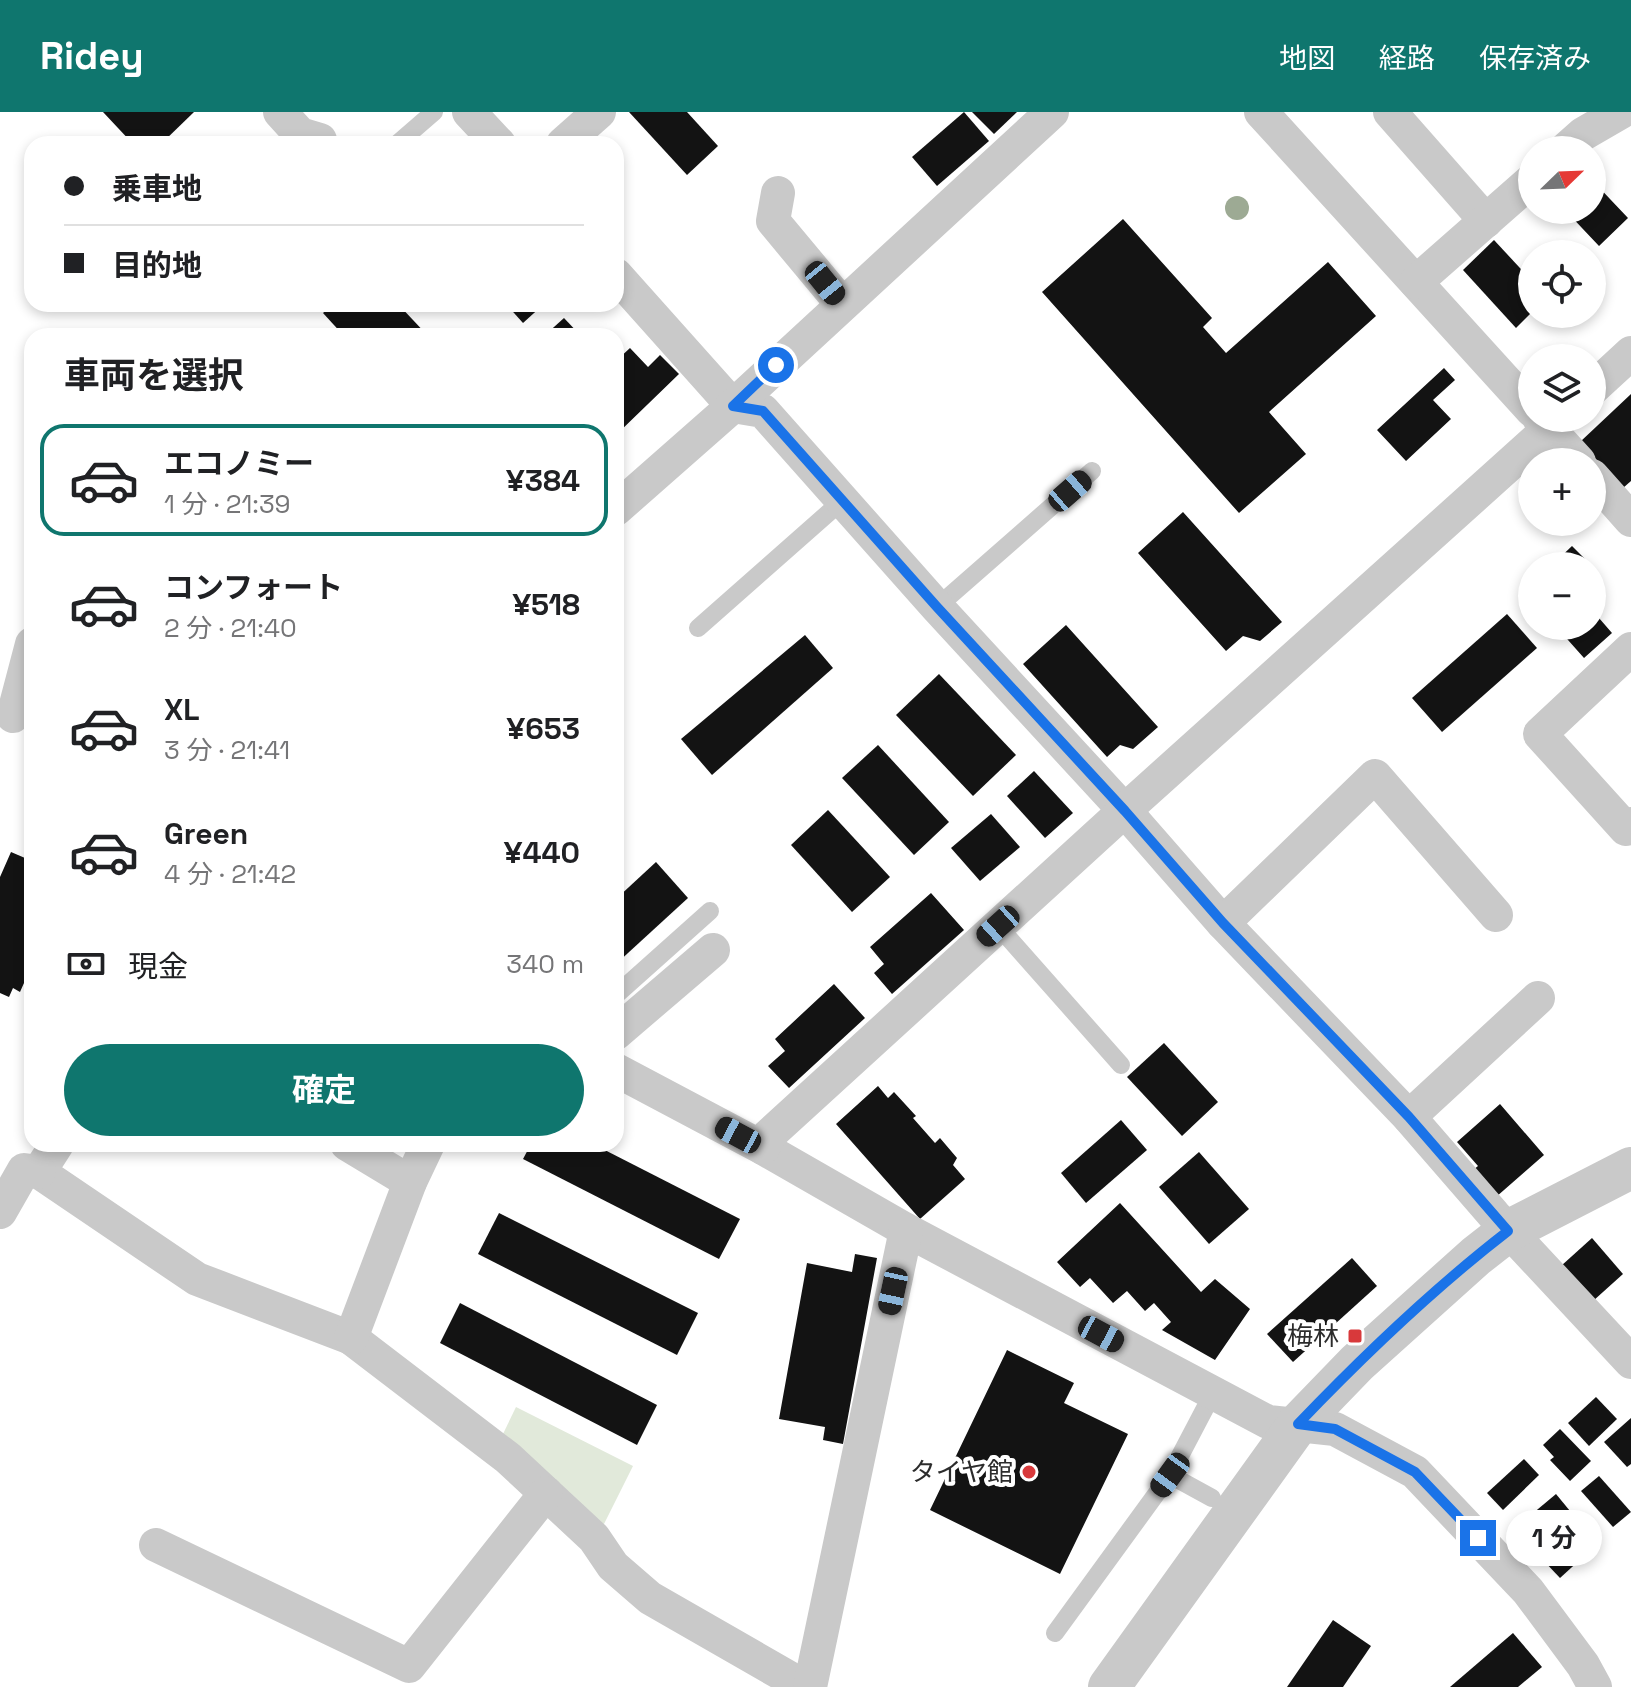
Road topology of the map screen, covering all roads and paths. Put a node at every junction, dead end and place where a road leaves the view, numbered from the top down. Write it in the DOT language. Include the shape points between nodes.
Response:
graph roads {
  1 [pos="280,112"];
  2 [pos="434,112"];
  3 [pos="469,112"];
  4 [pos="599,112"];
  5 [pos="1052,112"];
  6 [pos="1261,112"];
  7 [pos="1390,112"];
  8 [pos="1621,112"];
  9 [pos="306,136"];
  10 [pos="406,136"];
  11 [pos="492,136"];
  12 [pos="572,136"];
  13 [pos="1581,136"];
  14 [pos="1518,192"];
  15 [pos="778,193"];
  16 [pos="1486,221"];
  17 [pos="1416,282"];
  18 [pos="624,284"];
  19 [pos="842,304"];
  20 [pos="1631,353"];
  21 [pos="1606,376"];
  22 [pos="1518,390"];
  23 [pos="733,406"];
  24 [pos="1531,432"];
  25 [pos="1555,432"];
  26 [pos="1568,448"];
  27 [pos="1092,471"];
  28 [pos="1606,492"];
  29 [pos="843,500"];
  30 [pos="624,502"];
  31 [pos="1631,520"];
  32 [pos="937,607"];
  33 [pos="698,628"];
  34 [pos="1631,649"];
  35 [pos="24,680"];
  36 [pos="15,720"];
  37 [pos="1125,811"];
  38 [pos="1631,824"];
  39 [pos="710,911"];
  40 [pos="1496,915"];
  41 [pos="1223,923"];
  42 [pos="998,926"];
  43 [pos="713,950"];
  44 [pos="624,988"];
  45 [pos="1538,998"];
  46 [pos="624,1026"];
  47 [pos="1121,1065"];
  48 [pos="624,1074"];
  49 [pos="1409,1117"];
  50 [pos="763,1148"];
  51 [pos="360,1152"];
  52 [pos="424,1152"];
  53 [pos="30,1160"];
  54 [pos="1631,1168"];
  55 [pos="410,1182"];
  56 [pos="0,1212"];
  57 [pos="906,1230"];
  58 [pos="1508,1231"];
  59 [pos="351,1338"];
  60 [pos="1631,1362"];
  61 [pos="1213,1393"];
  62 [pos="1298,1424"];
  63 [pos="1170,1475"];
  64 [pos="546,1493"];
  65 [pos="1212,1498"];
  66 [pos="156,1545"];
  67 [pos="1055,1633"];
  68 [pos="808,1687"];
  69 [pos="1109,1687"];
  70 [pos="1595,1687"];
  1 -- 9 [label="street"];
  2 -- 10 [label="lane"];
  3 -- 11 [label="street"];
  4 -- 12 [label="street"];
  5 -- 19 [label="street"];
  6 -- 17 [label="street"];
  7 -- 16 [label="street"];
  8 -- 13 [label="street"];
  14 -- 16 [label="street"];
  15 -- 19 [label="street" via="773,221"];
  16 -- 17 [label="street"];
  17 -- 22 [label="street"];
  18 -- 23 [label="street"];
  19 -- 23 [label="street"];
  20 -- 21 [label="street"];
  23 -- 29 [label="street" via="763,411"];
  23 -- 30 [label="street"];
  24 -- 37 [label="street"];
  25 -- 26 [label="street"];
  27 -- 32 [label="lane"];
  28 -- 31 [label="street"];
  29 -- 32 [label="street"];
  29 -- 33 [label="lane"];
  32 -- 37 [label="street"];
  34 -- 38 [label="street" via="1540,734 1626,829"];
  35 -- 36 [label="street"];
  37 -- 41 [label="street"];
  37 -- 42 [label="street"];
  39 -- 44 [label="lane"];
  40 -- 41 [label="street" via="1375,776"];
  41 -- 49 [label="street"];
  42 -- 47 [label="lane"];
  42 -- 50 [label="street" via="768,1136"];
  43 -- 46 [label="street"];
  45 -- 49 [label="street"];
  48 -- 50 [label="street"];
  49 -- 58 [label="street"];
  50 -- 57 [label="street"];
  51 -- 55 [label="street"];
  52 -- 55 [label="street"];
  53 -- 56 [label="street"];
  53 -- 59 [label="street" via="197,1279"];
  54 -- 58 [label="street"];
  55 -- 59 [label="street"];
  57 -- 61 [label="street"];
  57 -- 68 [label="street"];
  58 -- 60 [label="street"];
  58 -- 62 [label="street" via="1357,1363"];
  59 -- 64 [label="street"];
  61 -- 62 [label="street" via="1268,1422"];
  61 -- 63 [label="lane"];
  62 -- 69 [label="street"];
  62 -- 70 [label="street" via="1335,1429 1415,1472 1528,1591"];
  63 -- 65 [label="lane"];
  63 -- 67 [label="lane"];
  64 -- 66 [label="street" via="409,1666"];
  64 -- 68 [label="street" via="650,1598"];
}
